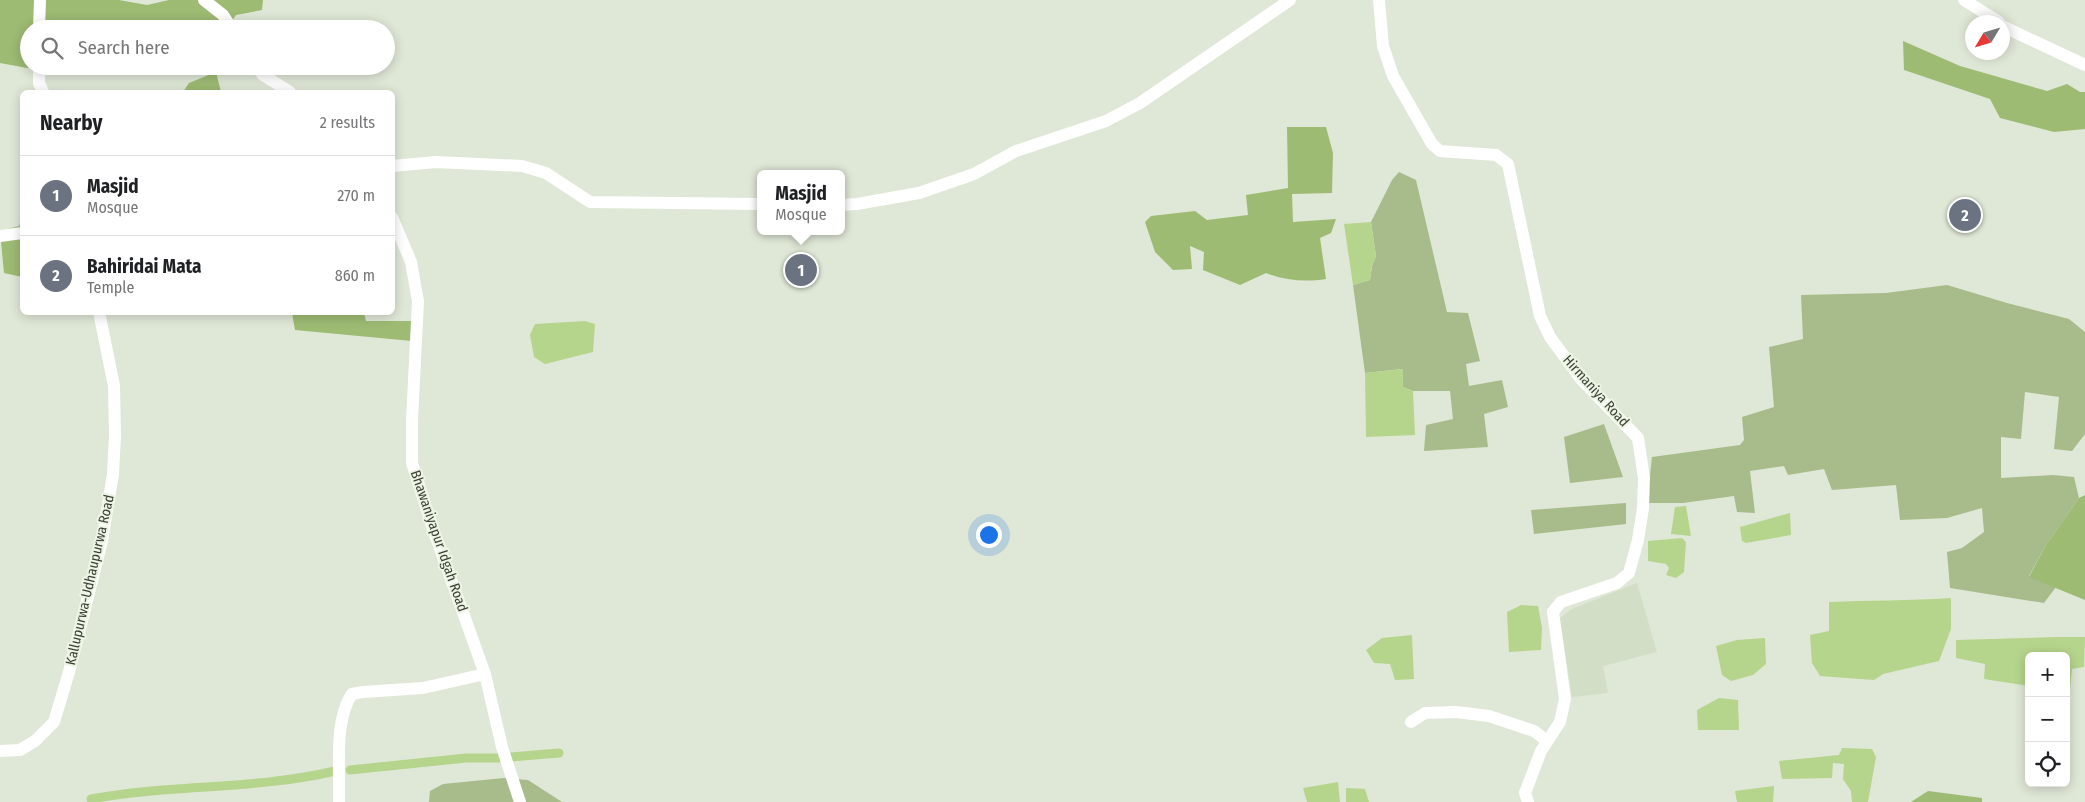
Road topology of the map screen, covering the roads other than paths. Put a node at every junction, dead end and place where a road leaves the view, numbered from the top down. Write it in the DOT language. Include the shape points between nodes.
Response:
graph roads {
  1 [pos="40,0"];
  2 [pos="204,0"];
  3 [pos="1290,0"];
  4 [pos="1379,0"];
  5 [pos="1964,0"];
  6 [pos="1988,15"];
  7 [pos="39,20"];
  8 [pos="226,20"];
  9 [pos="2010,30"];
  10 [pos="2085,65"];
  11 [pos="39,75"];
  12 [pos="263,75"];
  13 [pos="42,90"];
  14 [pos="287,90"];
  15 [pos="395,166"];
  16 [pos="757,204"];
  17 [pos="845,205"];
  18 [pos="395,224"];
  19 [pos="20,233"];
  20 [pos="0,236"];
  21 [pos="100,315"];
  22 [pos="485,674"];
  23 [pos="1411,722"];
  24 [pos="1547,741"];
  25 [pos="0,751"];
  26 [pos="339,802"];
  27 [pos="520,802"];
  28 [pos="1528,802"];
  1 -- 7 [label="street"];
  2 -- 8 [label="street"];
  3 -- 17 [label="street" via="1140,104 1106,121 1016,151 974,174 919,193"];
  4 -- 24 [label="street, Hirmaniya Road" via="1383,46 1393,76 1432,144 1440,151 1496,155 1508,164 1540,316 1550,337 1581,379 1638,438 1644,478 1643,508 1629,573 1617,583 1561,602 1553,612 1565,699 1560,722"];
  5 -- 6 [label="street"];
  9 -- 10 [label="street"];
  11 -- 13 [label="street"];
  12 -- 14 [label="street"];
  15 -- 16 [label="street" via="436,162 522,166 546,173 590,202"];
  18 -- 22 [label="street, Bhawaniyapur Idgah Road" via="410,262 418,301 412,463"];
  19 -- 20 [label="street"];
  21 -- 25 [label="street, Kallupurwa-Udhaupurwa Road" via="114,386 115,436 113,474 102,541 54,722 35,741 20,750"];
  22 -- 26 [label="street" via="423,688 352,694 340,720"];
  22 -- 27 [label="street, Bhawaniyapur Idgah Road" via="502,747"];
  23 -- 24 [label="street" via="1425,713 1489,716 1534,730"];
  24 -- 28 [label="street, Hirmaniya Road" via="1525,793"];
}
